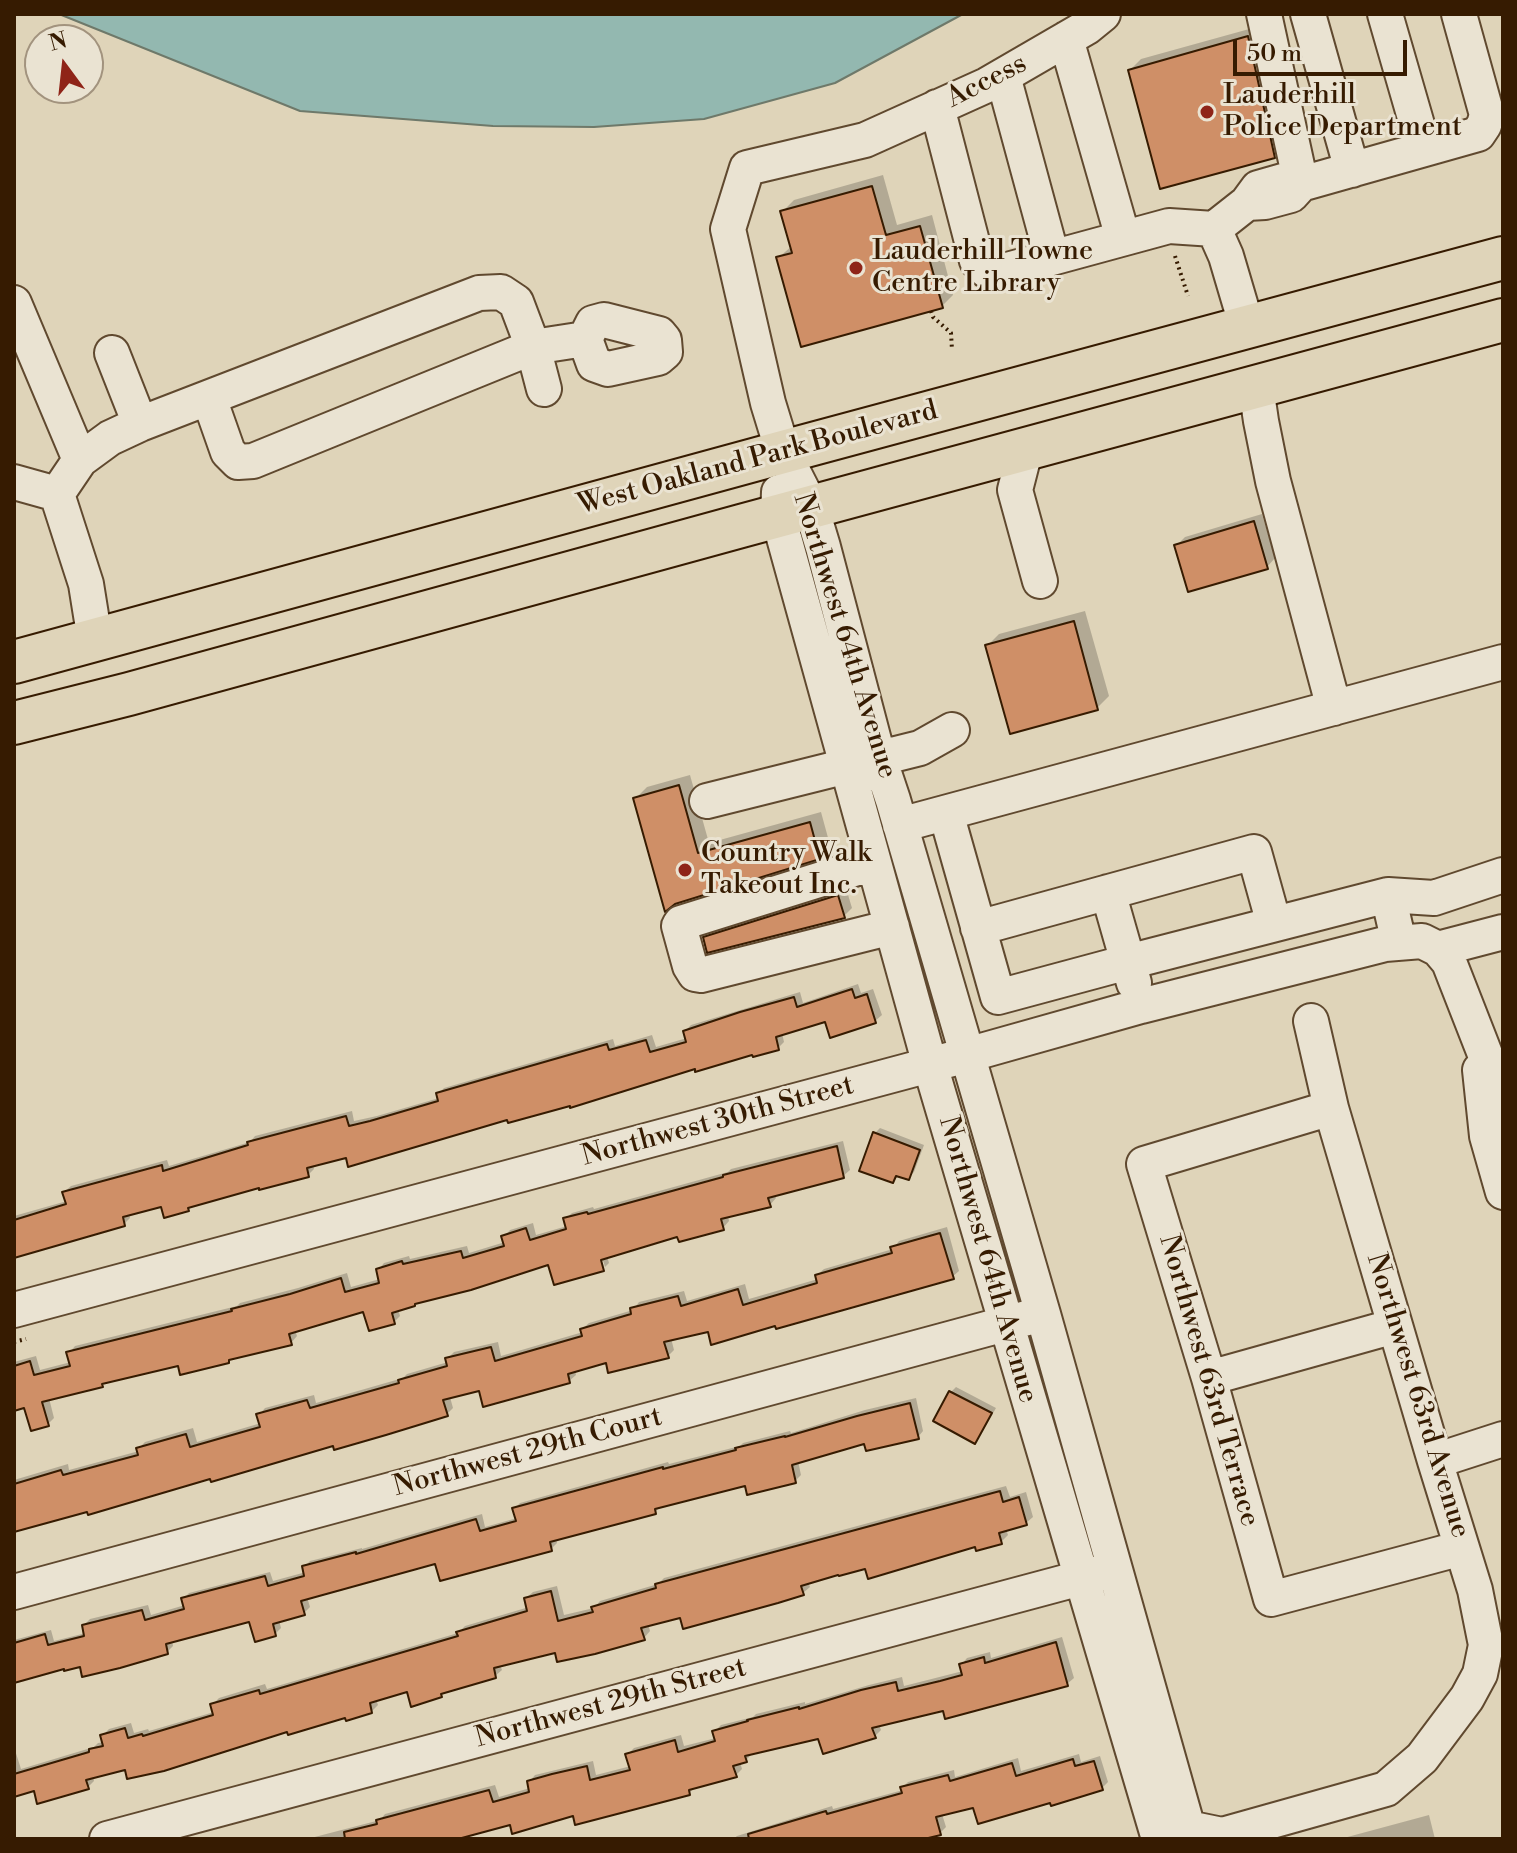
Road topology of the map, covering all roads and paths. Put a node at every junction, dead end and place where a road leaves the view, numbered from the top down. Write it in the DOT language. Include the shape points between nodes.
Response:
graph roads {
  1 [pos="1103,14"];
  2 [pos="1385,14"];
  3 [pos="1459,14"];
  4 [pos="1261,15"];
  5 [pos="1309,17"];
  6 [pos="1066,39"];
  7 [pos="1003,76"];
  8 [pos="937,107"];
  9 [pos="1424,149"];
  10 [pos="1352,170"];
  11 [pos="1301,184"];
  12 [pos="1214,229"];
  13 [pos="1123,238"];
  14 [pos="1174,253"];
  15 [pos="1052,257"];
  16 [pos="1503,258"];
  17 [pos="1188,296"];
  18 [pos="931,311"];
  19 [pos="17,314"];
  20 [pos="1503,320"];
  21 [pos="1247,327"];
  22 [pos="585,339"];
  23 [pos="533,347"];
  24 [pos="952,350"];
  25 [pos="112,353"];
  26 [pos="1256,387"];
  27 [pos="544,389"];
  28 [pos="209,398"];
  29 [pos="140,424"];
  30 [pos="1025,451"];
  31 [pos="783,452"];
  32 [pos="80,460"];
  33 [pos="14,482"];
  34 [pos="57,494"];
  35 [pos="794,512"];
  36 [pos="1040,581"];
  37 [pos="170,620"];
  38 [pos="95,640"];
  39 [pos="14,662"];
  40 [pos="1503,662"];
  41 [pos="129,694"];
  42 [pos="1334,708"];
  43 [pos="19,722"];
  44 [pos="950,726"];
  45 [pos="865,748"];
  46 [pos="707,801"];
  47 [pos="897,812"];
  48 [pos="946,813"];
  49 [pos="875,868"];
  50 [pos="1503,875"];
  51 [pos="1108,892"];
  52 [pos="1388,895"];
  53 [pos="1274,924"];
  54 [pos="892,927"];
  55 [pos="978,928"];
  56 [pos="1503,932"];
  57 [pos="1420,944"];
  58 [pos="1128,962"];
  59 [pos="1141,1006"];
  60 [pos="1311,1021"];
  61 [pos="1477,1037"];
  62 [pos="967,1055"];
  63 [pos="930,1065"];
  64 [pos="1503,1100"];
  65 [pos="1331,1108"];
  66 [pos="1503,1192"];
  67 [pos="1043,1314"];
  68 [pos="21,1324"];
  69 [pos="1006,1324"];
  70 [pos="1395,1326"];
  71 [pos="14,1342"];
  72 [pos="1209,1378"];
  73 [pos="1503,1439"];
  74 [pos="1435,1461"];
  75 [pos="1462,1548"];
  76 [pos="1115,1569"];
  77 [pos="1082,1577"];
  78 [pos="14,1592"];
  79 [pos="1169,1836"];
  80 [pos="107,1839"];
  1 -- 6 [label="street, Access"];
  2 -- 9 [label="street"];
  3 -- 9 [label="street" via="1487,115 1478,134"];
  4 -- 5 [label="street"];
  4 -- 11 [label="street"];
  5 -- 10 [label="street"];
  6 -- 7 [label="street, Access"];
  6 -- 13 [label="street"];
  7 -- 8 [label="street, Access"];
  7 -- 15 [label="street"];
  8 -- 15 [label="street" via="977,261 986,270 1000,272"];
  8 -- 31 [label="street, Access" via="865,140 747,168 728,229"];
  9 -- 10 [label="street"];
  10 -- 11 [label="street"];
  11 -- 12 [label="street" via="1286,180 1258,188"];
  12 -- 13 [label="street" via="1169,226"];
  12 -- 21 [label="street"];
  13 -- 15 [label="street"];
  14 -- 17 [label="path"];
  16 -- 21 [label="main road, West Oakland Park Boulevard"];
  18 -- 24 [label="path" via="951,333"];
  19 -- 32 [label="street"];
  20 -- 26 [label="main road"];
  21 -- 31 [label="main road, West Oakland Park Boulevard"];
  22 -- 23 [label="street"];
  23 -- 27 [label="street"];
  23 -- 28 [label="street" via="516,302 501,292 479,293"];
  23 -- 28 [label="street" via="253,461 238,462 228,452"];
  25 -- 29 [label="street"];
  26 -- 30 [label="main road"];
  26 -- 42 [label="street" via="1273,481"];
  28 -- 29 [label="street"];
  29 -- 32 [label="street"];
  30 -- 35 [label="main road"];
  30 -- 36 [label="street" via="1015,490"];
  31 -- 35 [label="street, Northwest 64th Avenue"];
  31 -- 37 [label="main road, West Oakland Park Boulevard"];
  32 -- 34 [label="street"];
  33 -- 34 [label="street"];
  34 -- 38 [label="street" via="86,584"];
  35 -- 41 [label="main road"];
  35 -- 45 [label="street, Northwest 64th Avenue" via="825,552"];
  35 -- 45 [label="street, Northwest 64th Avenue" via="836,724"];
  37 -- 38 [label="main road, West Oakland Park Boulevard"];
  37 -- 41 [label="main road" via="128,666"];
  38 -- 39 [label="main road, West Oakland Park Boulevard"];
  38 -- 43 [label="main road" via="79,673"];
  40 -- 42 [label="street"];
  41 -- 43 [label="main road"];
  42 -- 48 [label="street"];
  44 -- 45 [label="street" via="920,748 892,755"];
  45 -- 46 [label="street"];
  45 -- 47 [label="street" via="867,774"];
  45 -- 49 [label="street, Northwest 64th Avenue"];
  47 -- 48 [label="street"];
  47 -- 62 [label="street, Northwest 64th Avenue"];
  48 -- 55 [label="street"];
  49 -- 54 [label="street, Northwest 64th Avenue"];
  49 -- 54 [label="street" via="857,868 681,923 690,966 701,975"];
  50 -- 52 [label="street" via="1434,898"];
  51 -- 53 [label="street" via="1254,852"];
  51 -- 55 [label="street"];
  51 -- 58 [label="street"];
  52 -- 53 [label="street"];
  52 -- 57 [label="street"];
  53 -- 58 [label="street"];
  54 -- 63 [label="street, Northwest 64th Avenue"];
  55 -- 58 [label="street" via="998,997"];
  56 -- 57 [label="street, Northwest 30th Street"];
  57 -- 59 [label="street, Northwest 30th Street" via="1385,944"];
  57 -- 61 [label="street" via="1449,962"];
  58 -- 59 [label="street"];
  59 -- 62 [label="street, Northwest 30th Street"];
  60 -- 65 [label="street, Northwest 63rd Avenue"];
  61 -- 64 [label="street"];
  61 -- 66 [label="street" via="1487,1136"];
  62 -- 63 [label="street, Northwest 30th Street"];
  62 -- 67 [label="street, Northwest 64th Avenue"];
  63 -- 68 [label="street, Northwest 30th Street"];
  63 -- 69 [label="street, Northwest 64th Avenue"];
  65 -- 70 [label="street, Northwest 63rd Avenue"];
  65 -- 72 [label="street, Northwest 63rd Terrace" via="1144,1164"];
  67 -- 69 [label="street, Northwest 29th Court"];
  67 -- 76 [label="street, Northwest 64th Avenue"];
  68 -- 71 [label="path"];
  69 -- 77 [label="street, Northwest 64th Avenue"];
  69 -- 78 [label="street, Northwest 29th Court"];
  70 -- 72 [label="street"];
  70 -- 74 [label="street, Northwest 63rd Avenue"];
  72 -- 75 [label="street, Northwest 63rd Terrace" via="1271,1599"];
  73 -- 74 [label="street"];
  74 -- 75 [label="street, Northwest 63rd Avenue"];
  75 -- 79 [label="street, Northwest 63rd Avenue" via="1486,1645 1480,1674 1467,1698 1422,1758 1386,1789 1222,1835"];
  76 -- 77 [label="street, Northwest 29th Street"];
  76 -- 79 [label="street, Northwest 64th Avenue"];
  77 -- 79 [label="street, Northwest 64th Avenue"];
  77 -- 80 [label="street, Northwest 29th Street"];
}
